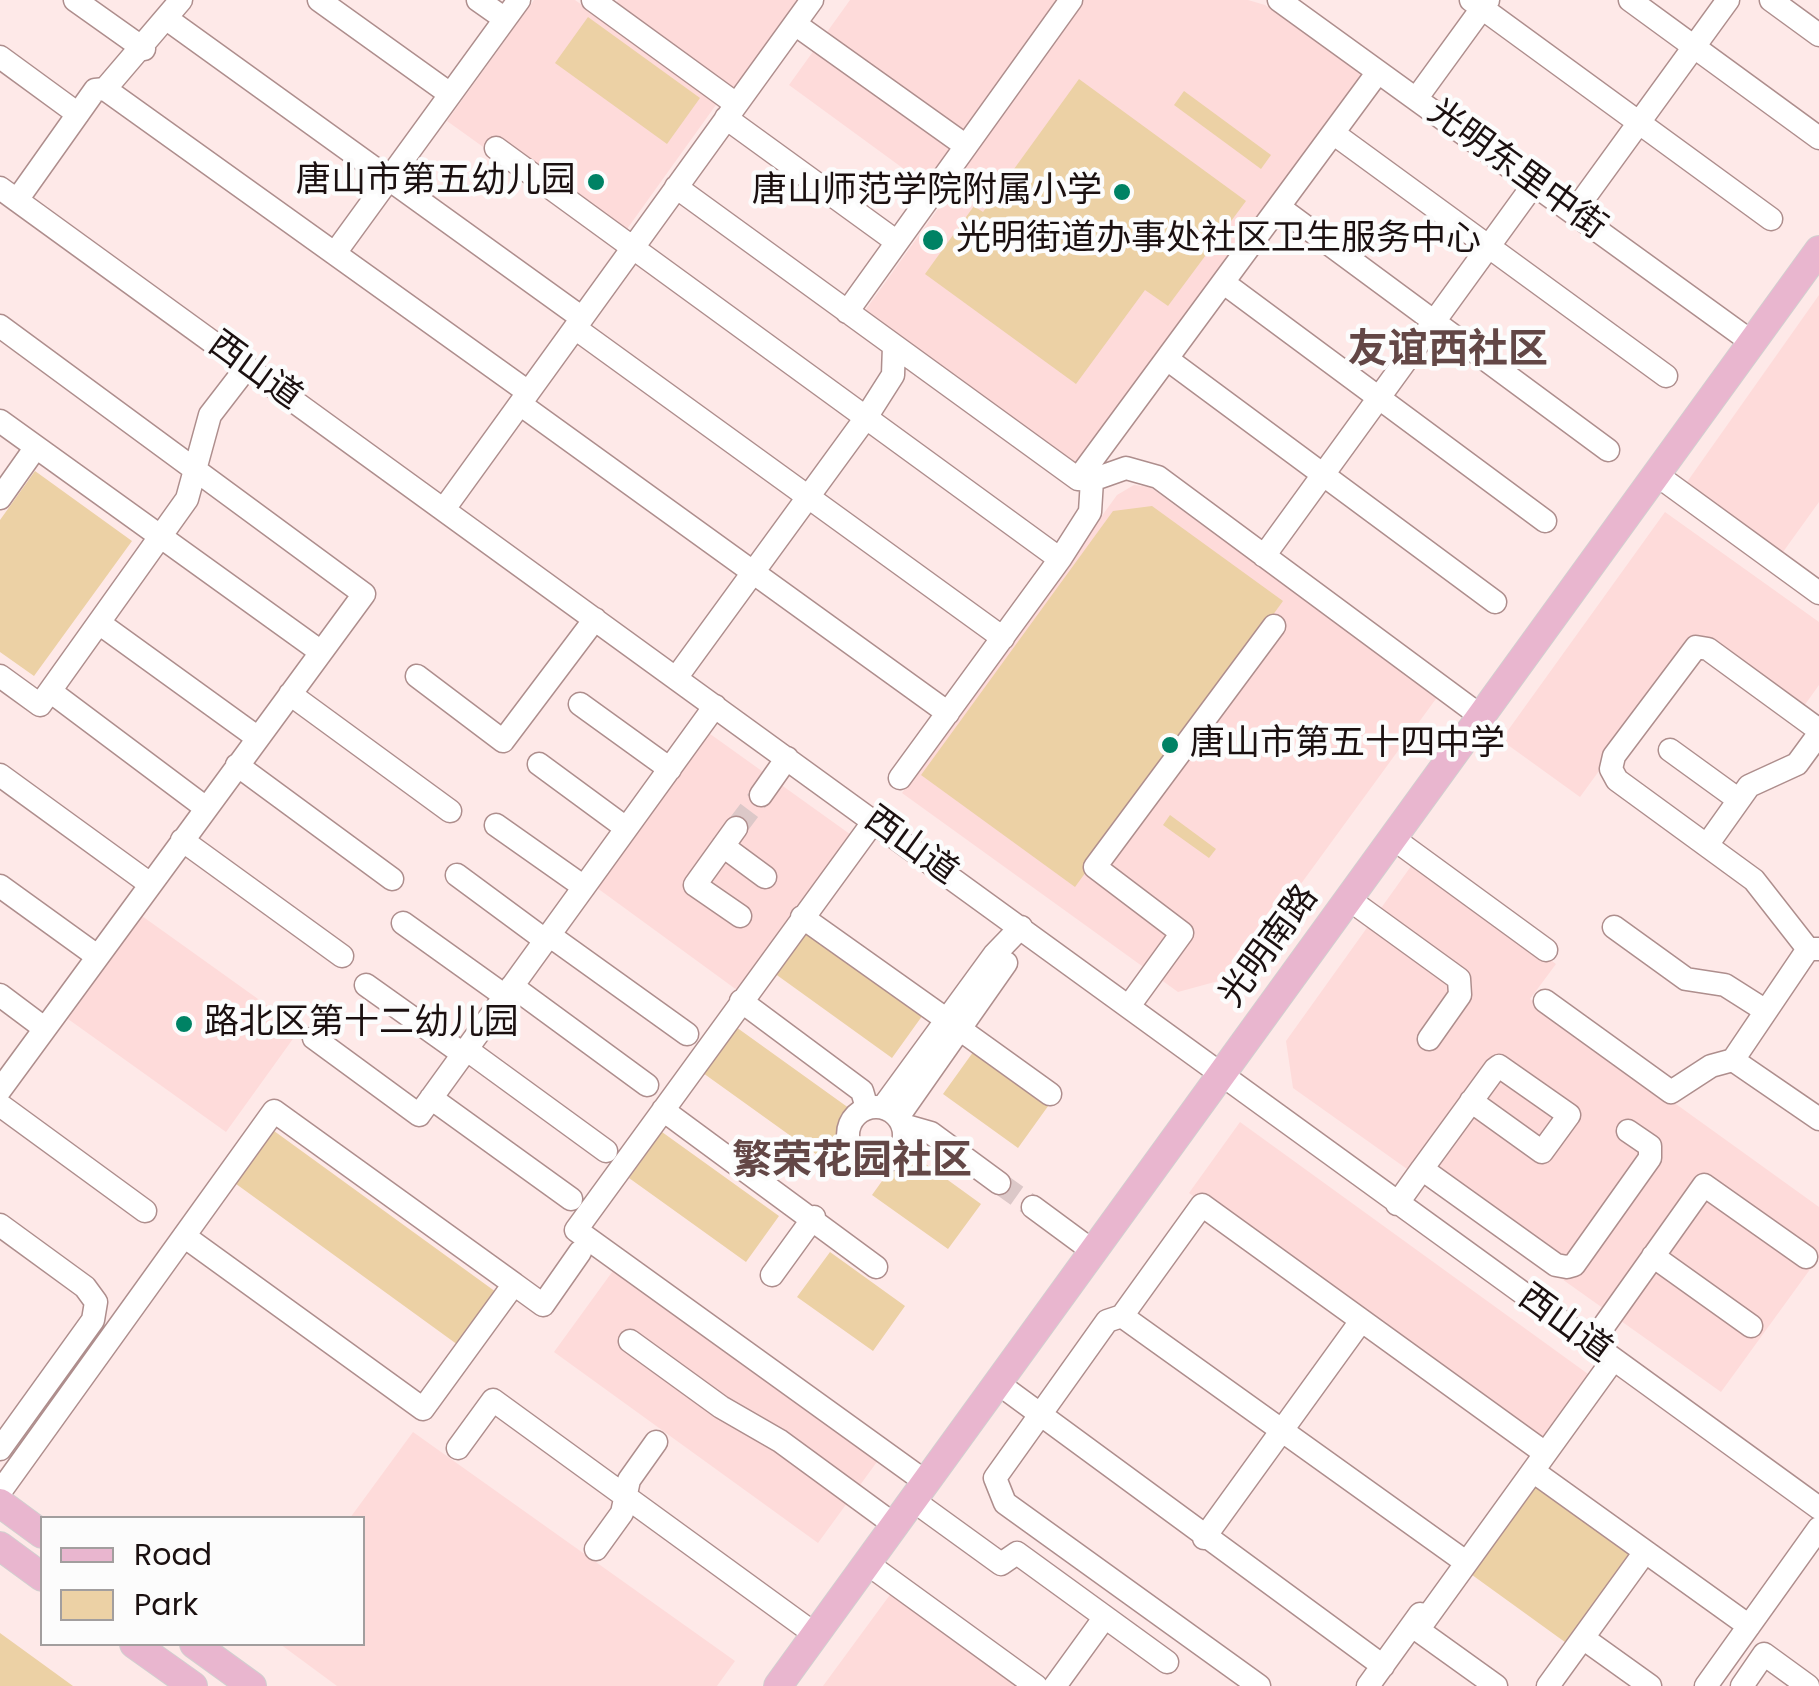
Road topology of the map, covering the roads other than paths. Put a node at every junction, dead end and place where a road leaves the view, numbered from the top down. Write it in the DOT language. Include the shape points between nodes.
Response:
graph roads {
  1 [pos="75,0"];
  2 [pos="319,0"];
  3 [pos="478,0"];
  4 [pos="519,0"];
  5 [pos="812,0"];
  6 [pos="1071,0"];
  7 [pos="1279,0"];
  8 [pos="1630,0"];
  9 [pos="1728,0"];
  10 [pos="1771,0"];
  11 [pos="597,1"];
  12 [pos="1480,3"];
  13 [pos="174,9"];
  14 [pos="505,20"];
  15 [pos="794,24"];
  16 [pos="1819,35"];
  17 [pos="1694,46"];
  18 [pos="144,49"];
  19 [pos="0,56"];
  20 [pos="1378,72"];
  21 [pos="105,89"];
  22 [pos="450,94"];
  23 [pos="1416,99"];
  24 [pos="731,111"];
  25 [pos="78,114"];
  26 [pos="1638,123"];
  27 [pos="1333,133"];
  28 [pos="1819,138"];
  29 [pos="966,146"];
  30 [pos="496,148"];
  31 [pos="389,178"];
  32 [pos="1534,184"];
  33 [pos="676,187"];
  34 [pos="8,194"];
  35 [pos="1280,206"];
  36 [pos="1574,212"];
  37 [pos="1771,220"];
  38 [pos="897,242"];
  39 [pos="1489,246"];
  40 [pos="632,249"];
  41 [pos="1819,250"];
  42 [pos="335,253"];
  43 [pos="1224,282"];
  44 [pos="847,312"];
  45 [pos="1434,321"];
  46 [pos="578,323"];
  47 [pos="0,326"];
  48 [pos="1753,343"];
  49 [pos="894,346"];
  50 [pos="1167,360"];
  51 [pos="247,366"];
  52 [pos="1666,376"];
  53 [pos="524,398"];
  54 [pos="1379,398"];
  55 [pos="865,419"];
  56 [pos="0,421"];
  57 [pos="36,447"];
  58 [pos="1608,450"];
  59 [pos="197,471"];
  60 [pos="1323,475"];
  61 [pos="1658,475"];
  62 [pos="1085,480"];
  63 [pos="0,498"];
  64 [pos="810,498"];
  65 [pos="444,509"];
  66 [pos="1544,521"];
  67 [pos="162,537"];
  68 [pos="1264,556"];
  69 [pos="1060,559"];
  70 [pos="754,573"];
  71 [pos="1819,593"];
  72 [pos="1495,602"];
  73 [pos="595,619"];
  74 [pos="100,622"];
  75 [pos="1274,626"];
  76 [pos="1003,638"];
  77 [pos="321,652"];
  78 [pos="0,676"];
  79 [pos="417,676"];
  80 [pos="676,678"];
  81 [pos="50,691"];
  82 [pos="290,694"];
  83 [pos="580,704"];
  84 [pos="716,706"];
  85 [pos="948,713"];
  86 [pos="1482,717"];
  87 [pos="1819,732"];
  88 [pos="258,738"];
  89 [pos="1670,750"];
  90 [pos="788,758"];
  91 [pos="540,764"];
  92 [pos="238,766"];
  93 [pos="670,769"];
  94 [pos="0,775"];
  95 [pos="900,778"];
  96 [pos="761,794"];
  97 [pos="1739,800"];
  98 [pos="206,808"];
  99 [pos="450,811"];
  100 [pos="874,821"];
  101 [pos="496,825"];
  102 [pos="626,828"];
  103 [pos="1394,839"];
  104 [pos="182,840"];
  105 [pos="1707,846"];
  106 [pos="457,874"];
  107 [pos="765,876"];
  108 [pos="392,880"];
  109 [pos="150,884"];
  110 [pos="0,886"];
  111 [pos="584,887"];
  112 [pos="1350,900"];
  113 [pos="740,916"];
  114 [pos="802,917"];
  115 [pos="403,922"];
  116 [pos="1614,927"];
  117 [pos="1021,928"];
  118 [pos="547,938"];
  119 [pos="1814,949"];
  120 [pos="1546,950"];
  121 [pos="97,956"];
  122 [pos="342,956"];
  123 [pos="366,984"];
  124 [pos="508,991"];
  125 [pos="0,996"];
  126 [pos="742,1001"];
  127 [pos="1545,1001"];
  128 [pos="1130,1006"];
  129 [pos="1766,1011"];
  130 [pos="954,1025"];
  131 [pos="44,1028"];
  132 [pos="687,1034"];
  133 [pos="314,1038"];
  134 [pos="1429,1039"];
  135 [pos="464,1051"];
  136 [pos="1734,1060"];
  137 [pos="1221,1078"];
  138 [pos="647,1085"];
  139 [pos="0,1090"];
  140 [pos="1050,1094"];
  141 [pos="431,1098"];
  142 [pos="1471,1101"];
  143 [pos="0,1104"];
  144 [pos="662,1110"];
  145 [pos="888,1114"];
  146 [pos="1819,1120"];
  147 [pos="1628,1130"];
  148 [pos="606,1151"];
  149 [pos="1422,1169"];
  150 [pos="999,1183"];
  151 [pos="571,1199"];
  152 [pos="1397,1204"];
  153 [pos="1033,1207"];
  154 [pos="146,1211"];
  155 [pos="814,1217"];
  156 [pos="0,1225"];
  157 [pos="184,1236"];
  158 [pos="1528,1245"];
  159 [pos="580,1252"];
  160 [pos="1094,1252"];
  161 [pos="1654,1256"];
  162 [pos="1806,1258"];
  163 [pos="876,1267"];
  164 [pos="772,1275"];
  165 [pos="1503,1280"];
  166 [pos="514,1284"];
  167 [pos="1122,1316"];
  168 [pos="1361,1320"];
  169 [pos="1752,1326"];
  170 [pos="630,1340"];
  171 [pos="1603,1353"];
  172 [pos="999,1384"];
  173 [pos="1039,1414"];
  174 [pos="1282,1430"];
  175 [pos="656,1442"];
  176 [pos="458,1448"];
  177 [pos="0,1449"];
  178 [pos="1536,1460"];
  179 [pos="0,1492"];
  180 [pos="920,1492"];
  181 [pos="625,1497"];
  182 [pos="0,1503"];
  183 [pos="1819,1508"];
  184 [pos="896,1526"];
  185 [pos="1819,1528"];
  186 [pos="40,1533"];
  187 [pos="1204,1538"];
  188 [pos="0,1546"];
  189 [pos="596,1550"];
  190 [pos="1645,1552"];
  191 [pos="1460,1558"];
  192 [pos="868,1564"];
  193 [pos="40,1576"];
  194 [pos="1105,1617"];
  195 [pos="1749,1626"];
  196 [pos="816,1635"];
  197 [pos="1583,1638"];
  198 [pos="137,1646"];
  199 [pos="197,1646"];
  200 [pos="1167,1662"];
  201 [pos="1383,1666"];
  202 [pos="1064,1683"];
  203 [pos="193,1686"];
  204 [pos="252,1686"];
  205 [pos="778,1686"];
  206 [pos="1036,1686"];
  207 [pos="1259,1686"];
  208 [pos="1368,1686"];
  209 [pos="1496,1686"];
  210 [pos="1548,1686"];
  211 [pos="1650,1686"];
  212 [pos="1706,1686"];
  213 [pos="1742,1686"];
  214 [pos="1808,1686"];
  1 -- 18 [label="street"];
  2 -- 22 [label="street"];
  3 -- 14 [label="street"];
  4 -- 14 [label="street"];
  5 -- 15 [label="street"];
  6 -- 29 [label="street"];
  7 -- 20 [label="street, 光明东里中街"];
  8 -- 17 [label="street"];
  9 -- 17 [label="street"];
  10 -- 16 [label="street"];
  11 -- 24 [label="street"];
  12 -- 23 [label="street"];
  12 -- 26 [label="street"];
  13 -- 18 [label="street"];
  13 -- 31 [label="street"];
  14 -- 22 [label="street"];
  15 -- 24 [label="street"];
  15 -- 29 [label="street"];
  17 -- 26 [label="street"];
  17 -- 28 [label="street"];
  18 -- 21 [label="street"];
  19 -- 25 [label="street"];
  20 -- 23 [label="street, 光明东里中街"];
  20 -- 27 [label="street"];
  21 -- 25 [label="street" via="95,90"];
  21 -- 42 [label="street"];
  22 -- 31 [label="street"];
  23 -- 32 [label="street, 光明东里中街"];
  24 -- 33 [label="street"];
  24 -- 38 [label="street"];
  25 -- 34 [label="street"];
  26 -- 36 [label="street"];
  26 -- 37 [label="street"];
  27 -- 35 [label="street"];
  27 -- 39 [label="street"];
  29 -- 38 [label="street"];
  30 -- 40 [label="street"];
  31 -- 42 [label="street"];
  31 -- 46 [label="street"];
  32 -- 36 [label="street, 光明东里中街"];
  32 -- 39 [label="street"];
  33 -- 40 [label="street"];
  33 -- 44 [label="street"];
  34 -- 51 [label="street, 西山道"];
  35 -- 43 [label="street"];
  35 -- 45 [label="street"];
  36 -- 48 [label="street, 光明东里中街"];
  38 -- 44 [label="street"];
  39 -- 45 [label="street"];
  39 -- 52 [label="street"];
  40 -- 46 [label="street"];
  40 -- 55 [label="street"];
  41 -- 48 [label="main road, 光明南路"];
  42 -- 53 [label="street"];
  43 -- 50 [label="street"];
  43 -- 54 [label="street"];
  44 -- 49 [label="street"];
  45 -- 54 [label="street"];
  45 -- 58 [label="street"];
  46 -- 53 [label="street"];
  46 -- 64 [label="street"];
  47 -- 59 [label="street"];
  48 -- 61 [label="main road, 光明南路"];
  49 -- 55 [label="street" via="893,375"];
  49 -- 62 [label="street"];
  50 -- 60 [label="street"];
  50 -- 62 [label="street"];
  51 -- 59 [label="street" via="210,414"];
  51 -- 65 [label="street, 西山道"];
  53 -- 65 [label="street"];
  53 -- 70 [label="street"];
  54 -- 60 [label="street"];
  54 -- 66 [label="street"];
  55 -- 64 [label="street"];
  55 -- 69 [label="street"];
  56 -- 57 [label="street"];
  57 -- 63 [label="street"];
  57 -- 67 [label="street"];
  59 -- 67 [label="street" via="188,499"];
  59 -- 77 [label="street" via="364,594"];
  60 -- 68 [label="street"];
  60 -- 72 [label="street"];
  61 -- 71 [label="street"];
  61 -- 86 [label="main road, 光明南路"];
  62 -- 68 [label="street" via="1140,469"];
  62 -- 69 [label="street" via="1090,512"];
  64 -- 70 [label="street"];
  64 -- 76 [label="street"];
  65 -- 73 [label="street, 西山道"];
  67 -- 74 [label="street"];
  67 -- 77 [label="street"];
  68 -- 86 [label="street"];
  69 -- 76 [label="street"];
  70 -- 80 [label="street"];
  70 -- 85 [label="street"];
  73 -- 79 [label="street" via="503,741"];
  73 -- 80 [label="street, 西山道"];
  74 -- 81 [label="street"];
  74 -- 88 [label="street"];
  75 -- 128 [label="street" via="1094,867 1182,932"];
  76 -- 85 [label="street"];
  77 -- 82 [label="street"];
  78 -- 81 [label="street" via="40,704"];
  80 -- 84 [label="street, 西山道"];
  81 -- 98 [label="street"];
  82 -- 88 [label="street"];
  82 -- 99 [label="street"];
  83 -- 93 [label="street"];
  84 -- 90 [label="street, 西山道"];
  84 -- 93 [label="street"];
  85 -- 95 [label="street"];
  86 -- 103 [label="main road, 光明南路"];
  87 -- 97 [label="street" via="1797,764 1749,786"];
  87 -- 105 [label="street" via="1708,649 1688,654 1611,769"];
  88 -- 92 [label="street"];
  89 -- 97 [label="street"];
  90 -- 96 [label="street"];
  90 -- 100 [label="street, 西山道"];
  91 -- 102 [label="street"];
  92 -- 98 [label="street"];
  92 -- 108 [label="street"];
  93 -- 102 [label="street"];
  94 -- 109 [label="street"];
  97 -- 105 [label="street"];
  98 -- 104 [label="street"];
  100 -- 114 [label="street"];
  100 -- 117 [label="street, 西山道"];
  101 -- 111 [label="street"];
  102 -- 111 [label="street"];
  103 -- 112 [label="main road, 光明南路"];
  103 -- 120 [label="street"];
  104 -- 109 [label="street"];
  104 -- 122 [label="street"];
  105 -- 119 [label="street" via="1754,880"];
  106 -- 118 [label="street"];
  107 -- 113 [label="street" via="730,837 695,884"];
  109 -- 121 [label="street"];
  110 -- 121 [label="street"];
  111 -- 118 [label="street"];
  112 -- 134 [label="street" via="1459,979 1460,995"];
  112 -- 137 [label="main road, 光明南路"];
  114 -- 126 [label="street"];
  114 -- 130 [label="street"];
  115 -- 124 [label="street"];
  116 -- 129 [label="street" via="1686,979 1725,985"];
  117 -- 128 [label="street, 西山道"];
  117 -- 130 [label="street" via="994,954"];
  118 -- 124 [label="street"];
  118 -- 132 [label="street"];
  119 -- 129 [label="street"];
  121 -- 131 [label="street"];
  123 -- 135 [label="street"];
  124 -- 135 [label="street"];
  124 -- 138 [label="street"];
  125 -- 131 [label="street"];
  126 -- 144 [label="street"];
  126 -- 145 [label="street"];
  127 -- 136 [label="street" via="1671,1092 1711,1066"];
  128 -- 137 [label="street, 西山道"];
  129 -- 136 [label="street"];
  130 -- 140 [label="street"];
  130 -- 145 [label="street"];
  131 -- 139 [label="street"];
  133 -- 141 [label="street" via="420,1114"];
  135 -- 141 [label="street"];
  135 -- 148 [label="street"];
  136 -- 146 [label="street"];
  137 -- 152 [label="street, 西山道"];
  137 -- 160 [label="main road, 光明南路"];
  141 -- 151 [label="street"];
  142 -- 149 [label="street"];
  143 -- 154 [label="street"];
  144 -- 155 [label="street"];
  144 -- 180 [label="street" via="576,1230"];
  145 -- 150 [label="street" via="931,1133"];
  147 -- 158 [label="street" via="1650,1146 1650,1158 1574,1265 1556,1265"];
  149 -- 152 [label="street"];
  149 -- 158 [label="street"];
  152 -- 165 [label="street, 西山道"];
  153 -- 160 [label="street"];
  155 -- 163 [label="street"];
  155 -- 164 [label="street"];
  156 -- 177 [label="street" via="85,1286 96,1302 93,1320"];
  157 -- 166 [label="street" via="423,1409"];
  157 -- 166 [label="street" via="250,1153 274,1111"];
  157 -- 179 [label="street"];
  158 -- 165 [label="street"];
  159 -- 166 [label="street" via="542,1305"];
  160 -- 172 [label="main road, 光明南路"];
  161 -- 162 [label="street" via="1704,1185"];
  161 -- 169 [label="street"];
  161 -- 171 [label="street"];
  165 -- 171 [label="street, 西山道"];
  167 -- 168 [label="street" via="1202,1206"];
  167 -- 173 [label="street" via="1107,1321"];
  167 -- 174 [label="street"];
  168 -- 174 [label="street"];
  168 -- 178 [label="street"];
  170 -- 184 [label="street"];
  171 -- 178 [label="street"];
  171 -- 183 [label="street, 西山道"];
  172 -- 173 [label="street"];
  172 -- 180 [label="main road, 光明南路"];
  173 -- 187 [label="street"];
  173 -- 207 [label="street" via="995,1478 1005,1503"];
  174 -- 187 [label="street"];
  174 -- 191 [label="street"];
  175 -- 181 [label="street"];
  176 -- 181 [label="street" via="493,1400"];
  178 -- 190 [label="street"];
  178 -- 191 [label="street"];
  178 -- 209 [label="street" via="1418,1630"];
  180 -- 184 [label="main road, 光明南路"];
  180 -- 194 [label="street" via="1001,1564 1017,1553"];
  181 -- 189 [label="street" via="622,1513"];
  181 -- 196 [label="street"];
  182 -- 186 [label="main road"];
  184 -- 192 [label="main road, 光明南路"];
  185 -- 195 [label="street"];
  187 -- 201 [label="street"];
  188 -- 193 [label="main road"];
  190 -- 195 [label="street"];
  190 -- 197 [label="street"];
  191 -- 201 [label="street"];
  192 -- 196 [label="main road, 光明南路"];
  192 -- 206 [label="street"];
  194 -- 200 [label="street"];
  194 -- 202 [label="street"];
  195 -- 212 [label="street"];
  196 -- 205 [label="main road, 光明南路"];
  197 -- 210 [label="street"];
  197 -- 211 [label="street"];
  198 -- 203 [label="main road"];
  199 -- 204 [label="main road"];
  201 -- 208 [label="street"];
  213 -- 214 [label="street" via="1764,1654"];
}
